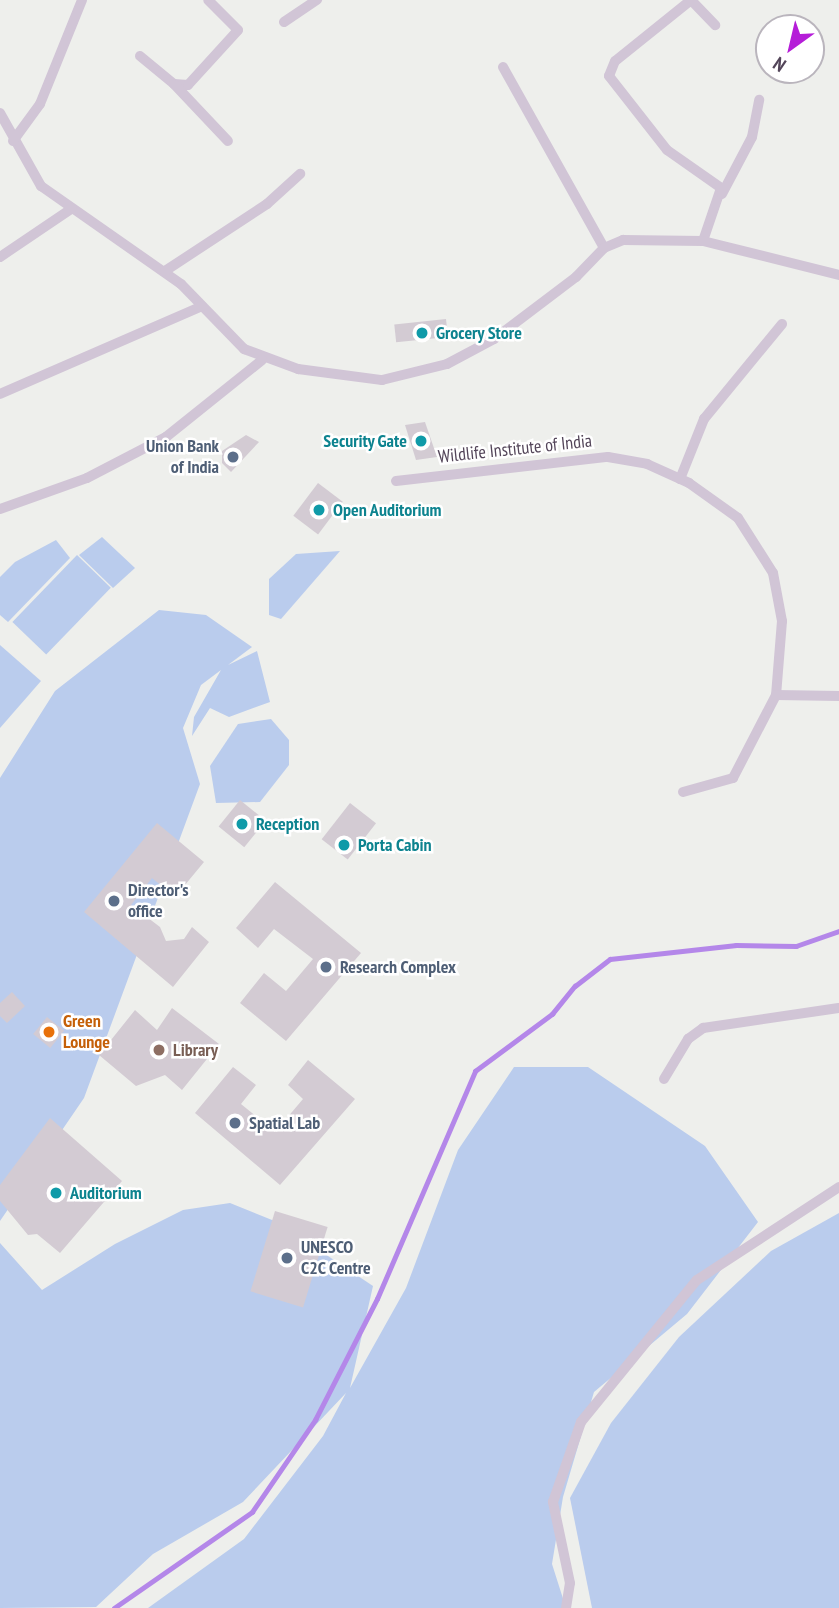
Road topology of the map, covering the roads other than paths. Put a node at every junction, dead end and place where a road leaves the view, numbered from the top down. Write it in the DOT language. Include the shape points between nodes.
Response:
graph roads {
  1 [pos="82,0"];
  2 [pos="208,0"];
  3 [pos="317,0"];
  4 [pos="691,0"];
  5 [pos="284,22"];
  6 [pos="715,25"];
  7 [pos="140,56"];
  8 [pos="503,66"];
  9 [pos="174,84"];
  10 [pos="760,100"];
  11 [pos="0,113"];
  12 [pos="13,141"];
  13 [pos="228,141"];
  14 [pos="300,174"];
  15 [pos="722,194"];
  16 [pos="71,209"];
  17 [pos="703,241"];
  18 [pos="604,248"];
  19 [pos="0,257"];
  20 [pos="165,271"];
  21 [pos="839,275"];
  22 [pos="202,306"];
  23 [pos="782,324"];
  24 [pos="262,360"];
  25 [pos="0,394"];
  26 [pos="680,479"];
  27 [pos="396,481"];
  28 [pos="0,509"];
  29 [pos="776,695"];
  30 [pos="839,695"];
  31 [pos="683,792"];
  32 [pos="839,1008"];
  33 [pos="664,1079"];
  34 [pos="839,1187"];
  35 [pos="566,1608"];
  1 -- 12 [label="street" via="40,104"];
  2 -- 9 [label="street" via="238,30 188,85"];
  3 -- 5 [label="street"];
  4 -- 6 [label="street"];
  4 -- 15 [label="street" via="615,61 609,76 667,150 718,184"];
  7 -- 9 [label="street"];
  8 -- 18 [label="street"];
  9 -- 13 [label="street"];
  10 -- 15 [label="street" via="752,137"];
  11 -- 12 [label="street"];
  12 -- 16 [label="street" via="28,172"];
  14 -- 20 [label="street" via="267,204"];
  15 -- 17 [label="street"];
  16 -- 19 [label="street"];
  16 -- 20 [label="street"];
  17 -- 18 [label="street" via="648,236"];
  17 -- 21 [label="street"];
  18 -- 24 [label="street" via="576,277 494,339 447,364 382,380"];
  20 -- 22 [label="street"];
  22 -- 24 [label="street" via="244,349"];
  22 -- 25 [label="street"];
  23 -- 26 [label="street" via="704,419"];
  24 -- 28 [label="street" via="166,437 87,478"];
  26 -- 27 [label="street, Wildlife Institute of India" via="647,464 608,457"];
  26 -- 29 [label="street, Wildlife Institute of India" via="737,518 774,573 782,621"];
  29 -- 30 [label="street"];
  29 -- 31 [label="street" via="733,778"];
  32 -- 33 [label="street" via="703,1028 688,1039"];
  34 -- 35 [label="street" via="697,1280 581,1422 553,1502 570,1583"];
}
